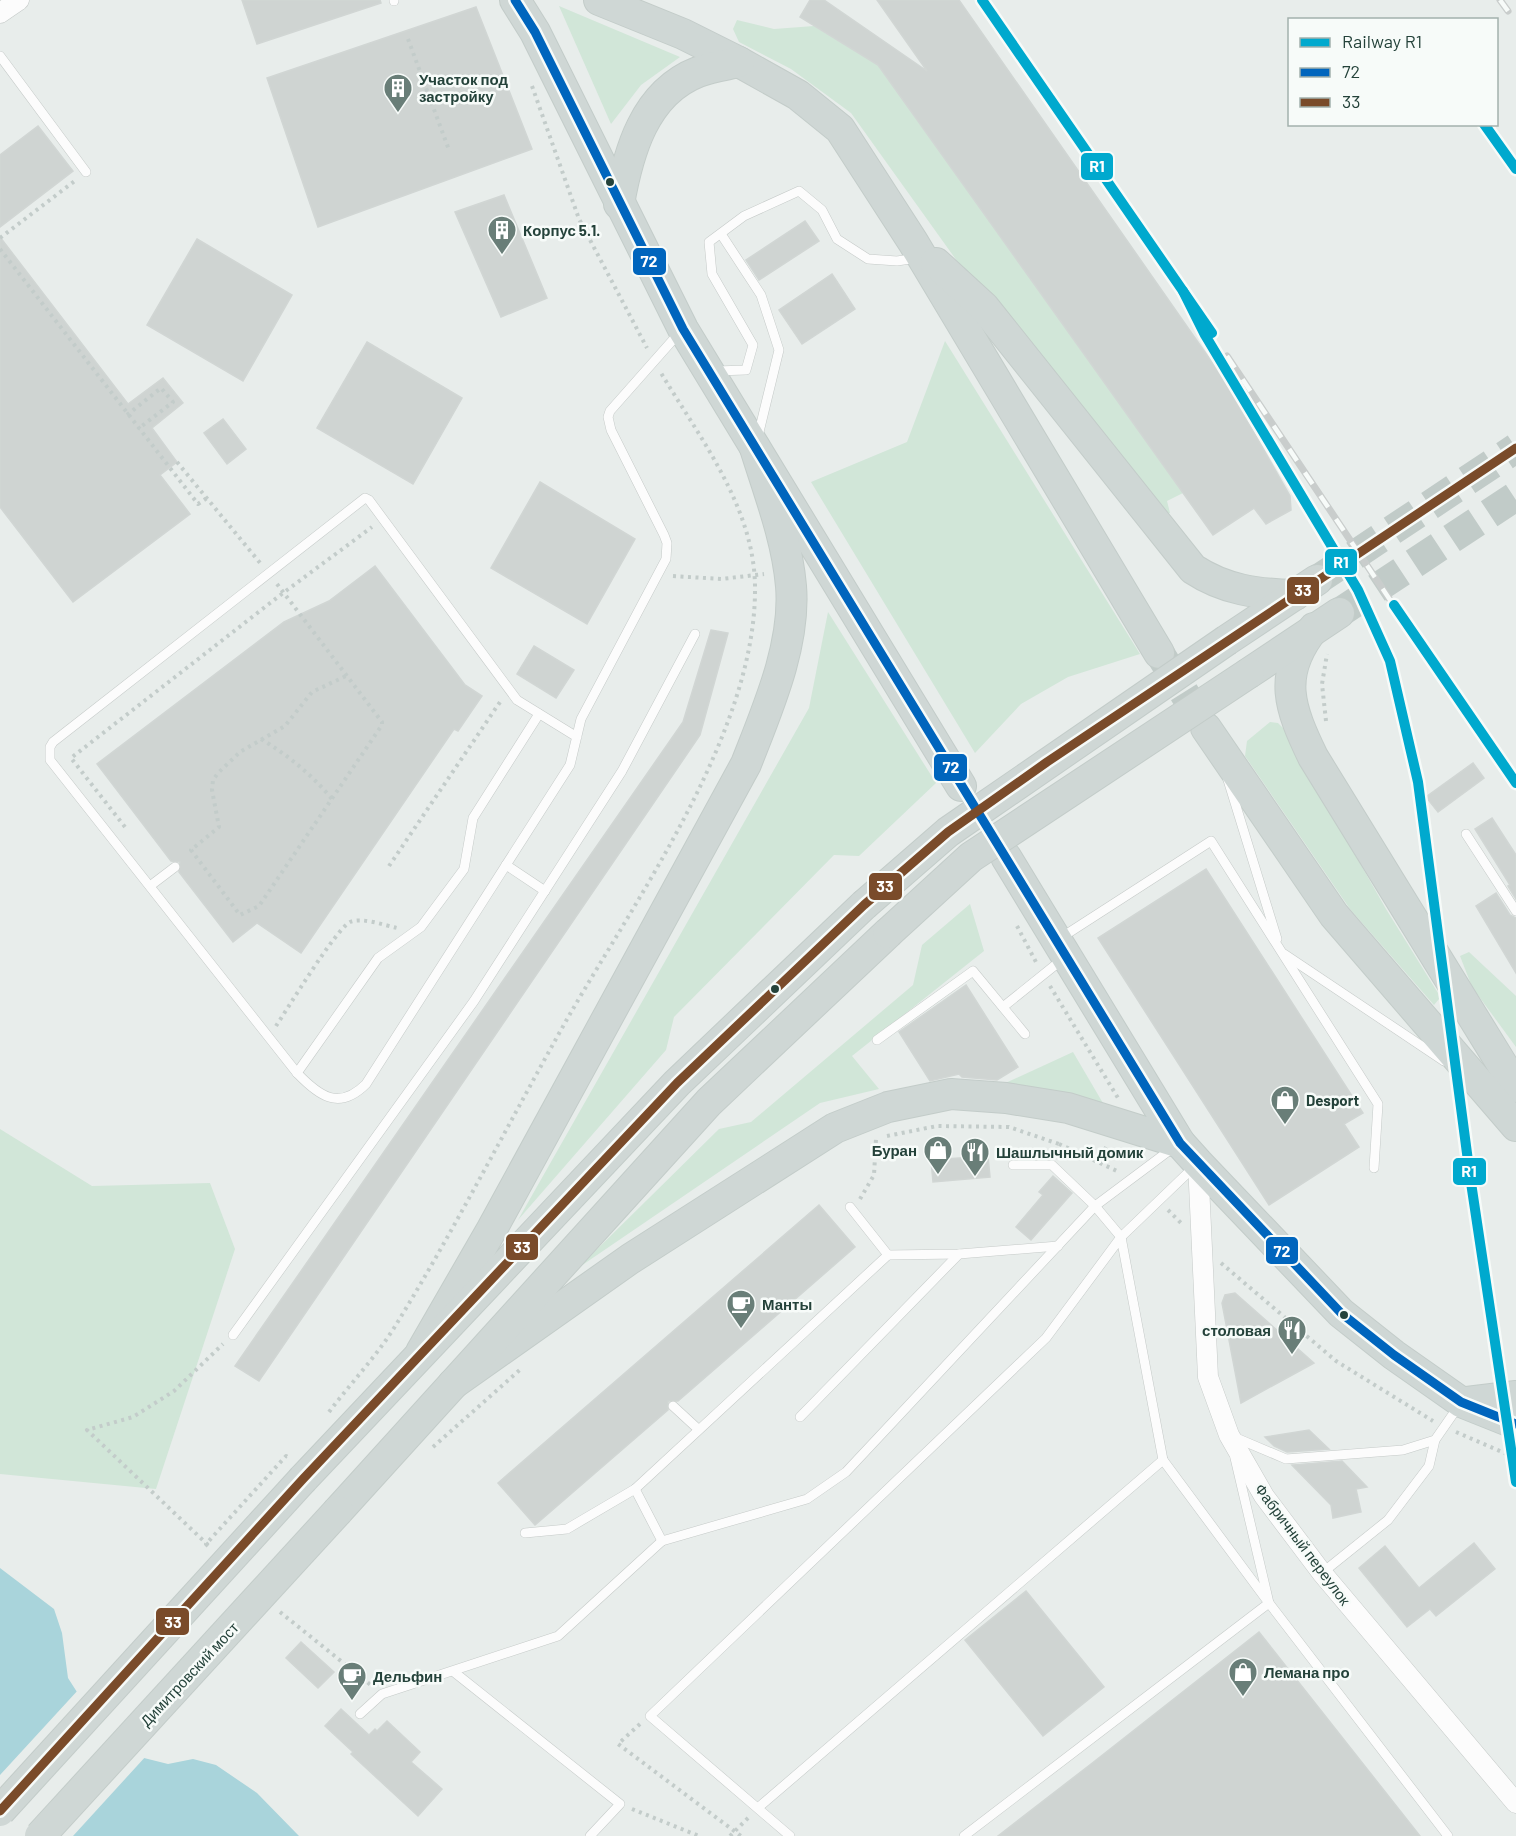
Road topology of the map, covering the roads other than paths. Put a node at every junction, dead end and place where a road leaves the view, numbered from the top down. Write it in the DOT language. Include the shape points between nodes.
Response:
graph roads {
  1 [pos="19,0"];
  2 [pos="515,0"];
  3 [pos="599,0"];
  4 [pos="0,13"];
  5 [pos="0,56"];
  6 [pos="739,62"];
  7 [pos="86,172"];
  8 [pos="619,204"];
  9 [pos="721,234"];
  10 [pos="917,250"];
  11 [pos="683,329"];
  12 [pos="708,371"];
  13 [pos="755,448"];
  14 [pos="695,634"];
  15 [pos="1159,653"];
  16 [pos="539,714"];
  17 [pos="1211,736"];
  18 [pos="577,737"];
  19 [pos="961,786"];
  20 [pos="1466,834"];
  21 [pos="1006,857"];
  22 [pos="506,865"];
  23 [pos="175,867"];
  24 [pos="150,886"];
  25 [pos="545,891"];
  26 [pos="1516,911"];
  27 [pos="1062,948"];
  28 [pos="1281,952"];
  29 [pos="1003,1007"];
  30 [pos="1025,1034"];
  31 [pos="877,1040"];
  32 [pos="297,1073"];
  33 [pos="1483,1087"];
  34 [pos="1516,1087"];
  35 [pos="1516,1126"];
  36 [pos="1189,1153"];
  37 [pos="1013,1165"];
  38 [pos="1374,1168"];
  39 [pos="1095,1206"];
  40 [pos="850,1207"];
  41 [pos="1121,1237"];
  42 [pos="1058,1246"];
  43 [pos="959,1254"];
  44 [pos="888,1255"];
  45 [pos="233,1335"];
  46 [pos="421,1352"];
  47 [pos="453,1384"];
  48 [pos="1516,1396"];
  49 [pos="1461,1402"];
  50 [pos="673,1406"];
  51 [pos="800,1417"];
  52 [pos="1516,1424"];
  53 [pos="698,1429"];
  54 [pos="1229,1435"];
  55 [pos="1435,1440"];
  56 [pos="1163,1460"];
  57 [pos="635,1489"];
  58 [pos="525,1533"];
  59 [pos="662,1541"];
  60 [pos="1322,1573"];
  61 [pos="1269,1603"];
  62 [pos="454,1672"];
  63 [pos="360,1714"];
  64 [pos="1516,1803"];
  65 [pos="759,1807"];
  66 [pos="0,1811"];
  67 [pos="40,1836"];
  68 [pos="590,1836"];
  69 [pos="790,1836"];
  70 [pos="964,1836"];
  71 [pos="1448,1836"];
  1 -- 4 [label="street"];
  2 -- 8 [label="main road" via="535,32"];
  3 -- 6 [label="main road" via="683,33"];
  5 -- 7 [label="lane"];
  6 -- 8 [label="main road" via="698,72 664,94 638,130"];
  6 -- 10 [label="main road" via="798,95 840,129"];
  8 -- 11 [label="main road"];
  9 -- 10 [label="lane" via="744,216 799,191 822,210 837,238 867,259 897,261"];
  9 -- 12 [label="lane" via="709,242 712,274 753,345 746,370"];
  9 -- 13 [label="lane" via="761,295 779,350"];
  10 -- 15 [label="main road"];
  10 -- 46 [label="main road, bridge" via="984,307 1193,569 1224,587 1261,594 1306,588 948,832 864,905 677,1083"];
  11 -- 12 [label="main road"];
  11 -- 18 [label="lane" via="608,417 610,430 667,543 666,559 581,719"];
  12 -- 13 [label="main road"];
  13 -- 19 [label="main road"];
  13 -- 46 [label="main road" via="785,549 791,588 790,623 773,697 740,774"];
  14 -- 25 [label="lane" via="622,771"];
  16 -- 18 [label="lane"];
  16 -- 24 [label="lane" via="520,703 369,500 361,500 50,747 50,760"];
  16 -- 32 [label="lane" via="473,818 466,865 423,926 378,958"];
  17 -- 28 [label="lane"];
  17 -- 33 [label="main road" via="1334,915"];
  18 -- 22 [label="lane" via="570,765"];
  20 -- 26 [label="lane"];
  21 -- 27 [label="main road"];
  22 -- 25 [label="lane"];
  22 -- 32 [label="lane" via="366,1084 348,1096 326,1098"];
  23 -- 24 [label="lane"];
  24 -- 32 [label="lane"];
  25 -- 45 [label="lane" via="474,1001"];
  27 -- 28 [label="lane" via="1211,841"];
  27 -- 29 [label="lane"];
  27 -- 36 [label="main road"];
  28 -- 33 [label="lane"];
  28 -- 38 [label="lane" via="1378,1104"];
  29 -- 30 [label="lane"];
  29 -- 31 [label="lane" via="973,971"];
  33 -- 35 [label="main road"];
  34 -- 47 [label="main road, bridge" via="1313,757 1294,718 1291,700 1299,651 1327,620 971,857 709,1102"];
  36 -- 39 [label="lane" via="1132,1178"];
  36 -- 41 [label="lane" via="1159,1200"];
  36 -- 47 [label="main road" via="1068,1108 1006,1098 951,1094 888,1107 835,1128 630,1259"];
  36 -- 49 [label="main road" via="1341,1313"];
  36 -- 54 [label="street, Фабричный переулок" via="1203,1247 1208,1377"];
  37 -- 39 [label="lane" via="1052,1165"];
  39 -- 41 [label="lane"];
  39 -- 42 [label="lane"];
  40 -- 44 [label="lane"];
  41 -- 56 [label="lane"];
  41 -- 65 [label="lane" via="1046,1338 650,1716"];
  42 -- 43 [label="lane"];
  42 -- 59 [label="lane" via="846,1472 807,1499"];
  43 -- 44 [label="lane"];
  43 -- 51 [label="lane"];
  44 -- 53 [label="lane"];
  46 -- 66 [label="main road, bridge" via="294,1467"];
  47 -- 67 [label="main road, Димитровский мост, bridge"];
  48 -- 49 [label="main road"];
  49 -- 52 [label="main road"];
  49 -- 55 [label="lane"];
  50 -- 53 [label="lane"];
  53 -- 57 [label="lane"];
  54 -- 55 [label="lane" via="1286,1459 1404,1450"];
  54 -- 60 [label="street, Фабричный переулок" via="1264,1496"];
  54 -- 61 [label="lane"];
  55 -- 60 [label="lane" via="1429,1466 1388,1520"];
  56 -- 61 [label="lane"];
  56 -- 65 [label="lane"];
  57 -- 58 [label="lane" via="567,1529"];
  57 -- 59 [label="lane"];
  59 -- 62 [label="lane" via="558,1636"];
  60 -- 64 [label="street, Фабричный переулок"];
  61 -- 70 [label="lane"];
  61 -- 71 [label="lane"];
  62 -- 63 [label="lane" via="382,1694"];
  62 -- 68 [label="lane" via="620,1804"];
  65 -- 69 [label="lane"];
}
